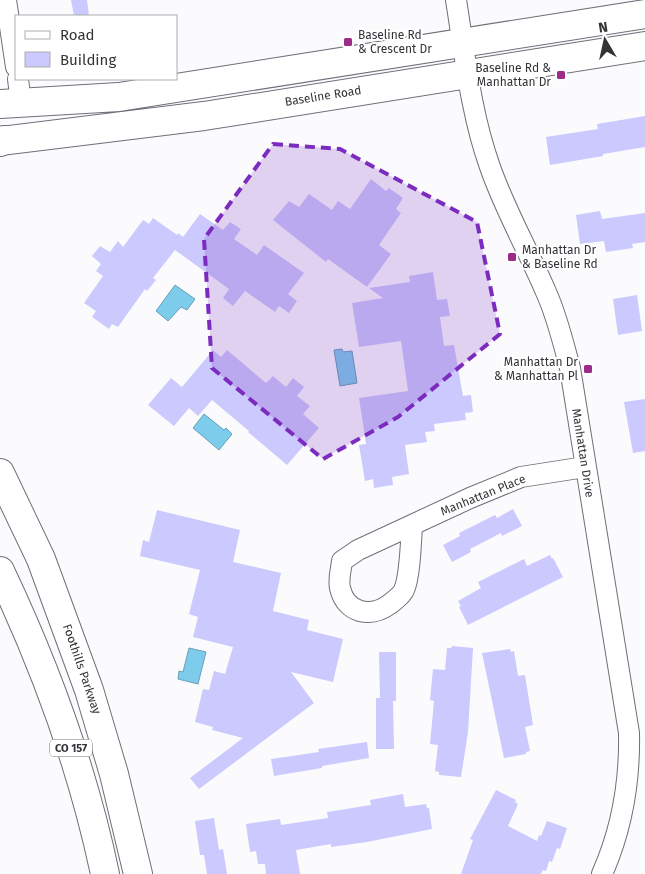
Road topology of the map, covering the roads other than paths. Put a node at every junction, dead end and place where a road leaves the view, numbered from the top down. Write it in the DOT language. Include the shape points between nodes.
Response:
graph roads {
  1 [pos="6,0"];
  2 [pos="456,0"];
  3 [pos="645,14"];
  4 [pos="463,43"];
  5 [pos="645,46"];
  6 [pos="15,60"];
  7 [pos="468,73"];
  8 [pos="13,95"];
  9 [pos="2,141"];
  10 [pos="585,467"];
  11 [pos="0,474"];
  12 [pos="412,526"];
  13 [pos="0,571"];
  14 [pos="106,874"];
  15 [pos="138,874"];
  16 [pos="602,874"];
  1 -- 6 [label="street"];
  2 -- 4 [label="street, Manhattan Drive"];
  3 -- 4 [label="main road"];
  4 -- 7 [label="street, Manhattan Drive"];
  4 -- 8 [label="main road" via="119,97"];
  5 -- 7 [label="main road, Baseline Road"];
  7 -- 9 [label="main road, Baseline Road" via="204,116"];
  7 -- 10 [label="street, Manhattan Drive" via="490,168 558,322 570,368"];
  10 -- 12 [label="street, Manhattan Place" via="520,477"];
  10 -- 16 [label="street, Manhattan Drive" via="629,733 624,805 612,851"];
  11 -- 15 [label="main road, Foothills Parkway / CO 157" via="41,559 89,690 114,774"];
  12 -- 12 [label="street, Manhattan Place" via="358,550 342,561 340,588 346,601 358,611 365,614 384,609 404,591"];
  13 -- 14 [label="main road, CO 157" via="64,724"];
}
